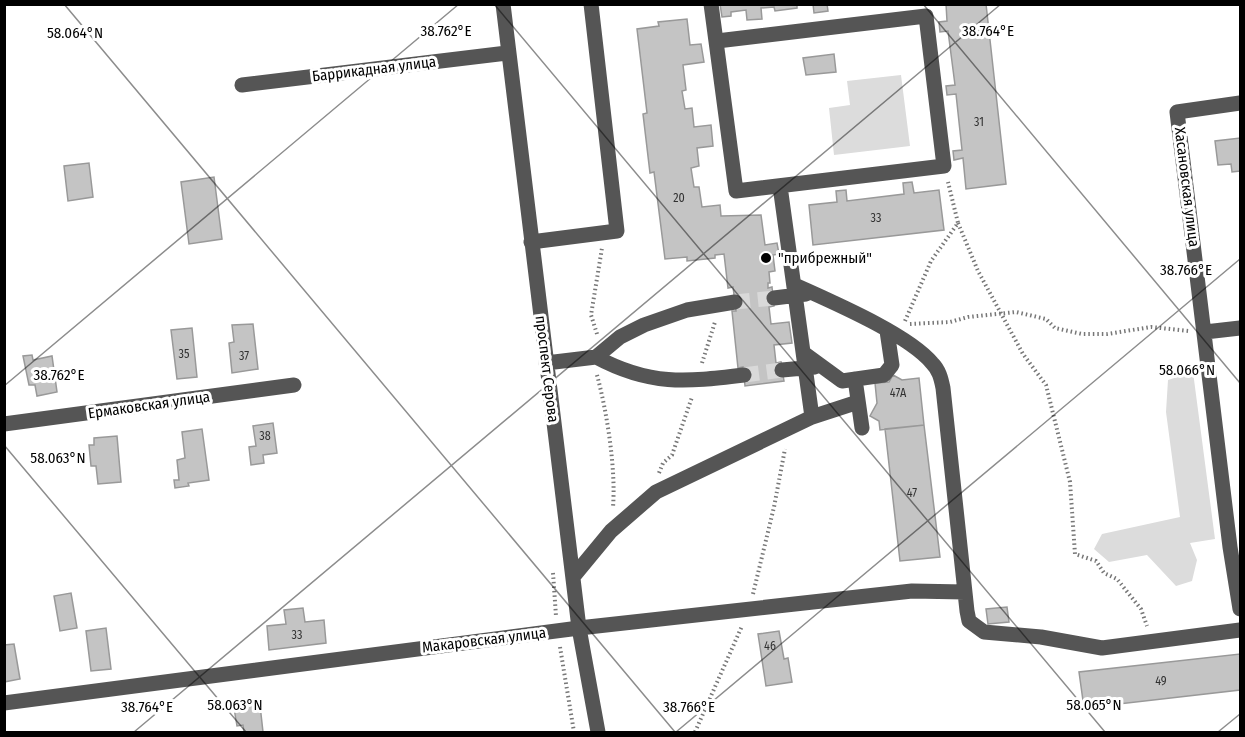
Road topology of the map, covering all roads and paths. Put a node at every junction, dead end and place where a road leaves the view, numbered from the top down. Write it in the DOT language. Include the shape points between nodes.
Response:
graph roads {
  1 [pos="503,4"];
  2 [pos="591,4"];
  3 [pos="711,4"];
  4 [pos="717,41"];
  5 [pos="507,53"];
  6 [pos="242,85"];
  7 [pos="1240,103"];
  8 [pos="944,166"];
  9 [pos="780,186"];
  10 [pos="958,223"];
  11 [pos="531,242"];
  12 [pos="801,291"];
  13 [pos="774,298"];
  14 [pos="728,303"];
  15 [pos="1003,314"];
  16 [pos="1240,328"];
  17 [pos="887,332"];
  18 [pos="1205,332"];
  19 [pos="596,357"];
  20 [pos="811,362"];
  21 [pos="546,363"];
  22 [pos="782,370"];
  23 [pos="744,375"];
  24 [pos="855,379"];
  25 [pos="697,381"];
  26 [pos="294,386"];
  27 [pos="858,402"];
  28 [pos="812,417"];
  29 [pos="4,424"];
  30 [pos="862,428"];
  31 [pos="788,430"];
  32 [pos="656,492"];
  33 [pos="1235,546"];
  34 [pos="573,577"];
  35 [pos="965,592"];
  36 [pos="750,609"];
  37 [pos="1240,609"];
  38 [pos="579,628"];
  39 [pos="1240,630"];
  40 [pos="1152,642"];
  41 [pos="4,703"];
  42 [pos="598,732"];
  43 [pos="695,732"];
  1 -- 5 [label="street, проспект Серова"];
  2 -- 11 [label="street" via="617,231"];
  3 -- 4 [label="street"];
  4 -- 8 [label="street" via="926,16"];
  4 -- 9 [label="street" via="736,191"];
  5 -- 6 [label="street, Баррикадная улица"];
  5 -- 11 [label="street, проспект Серова"];
  7 -- 18 [label="street, Хасановская улица" via="1177,112"];
  8 -- 9 [label="street"];
  8 -- 10 [label="path"];
  9 -- 12 [label="street"];
  10 -- 15 [label="path" via="978,271"];
  10 -- 15 [label="path" via="931,261 903,326"];
  11 -- 21 [label="street, проспект Серова"];
  12 -- 13 [label="street"];
  12 -- 17 [label="street"];
  12 -- 20 [label="street"];
  14 -- 19 [label="street" via="687,310 644,325"];
  14 -- 25 [label="path"];
  15 -- 18 [label="path" via="1030,314 1046,319 1055,328 1082,334 1151,327"];
  15 -- 40 [label="path" via="1023,354 1046,385 1070,482 1076,554 1096,561 1104,573 1117,579 1141,609"];
  16 -- 18 [label="street"];
  17 -- 24 [label="street" via="892,365 884,375"];
  17 -- 35 [label="street" via="926,356 941,377"];
  18 -- 33 [label="street, Хасановская улица"];
  19 -- 21 [label="street"];
  19 -- 25 [label="street" via="634,374 676,382"];
  20 -- 22 [label="street"];
  20 -- 24 [label="street" via="842,381"];
  20 -- 28 [label="street"];
  21 -- 34 [label="street, проспект Серова"];
  23 -- 25 [label="street"];
  24 -- 27 [label="street"];
  25 -- 32 [label="path" via="672,454 660,468"];
  26 -- 29 [label="street, Ермаковская улица"];
  27 -- 28 [label="street"];
  27 -- 30 [label="street"];
  28 -- 31 [label="street"];
  31 -- 32 [label="street"];
  31 -- 36 [label="path"];
  32 -- 34 [label="street" via="611,531"];
  33 -- 37 [label="street, Хасановская улица"];
  34 -- 38 [label="street, проспект Серова"];
  35 -- 36 [label="street, Макаровская улица" via="912,591"];
  35 -- 40 [label="street" via="969,621 984,632 1102,648"];
  36 -- 38 [label="street, Макаровская улица"];
  36 -- 43 [label="path"];
  38 -- 41 [label="street, Макаровская улица"];
  38 -- 42 [label="street, проспект Серова"];
  39 -- 40 [label="street"];
}
